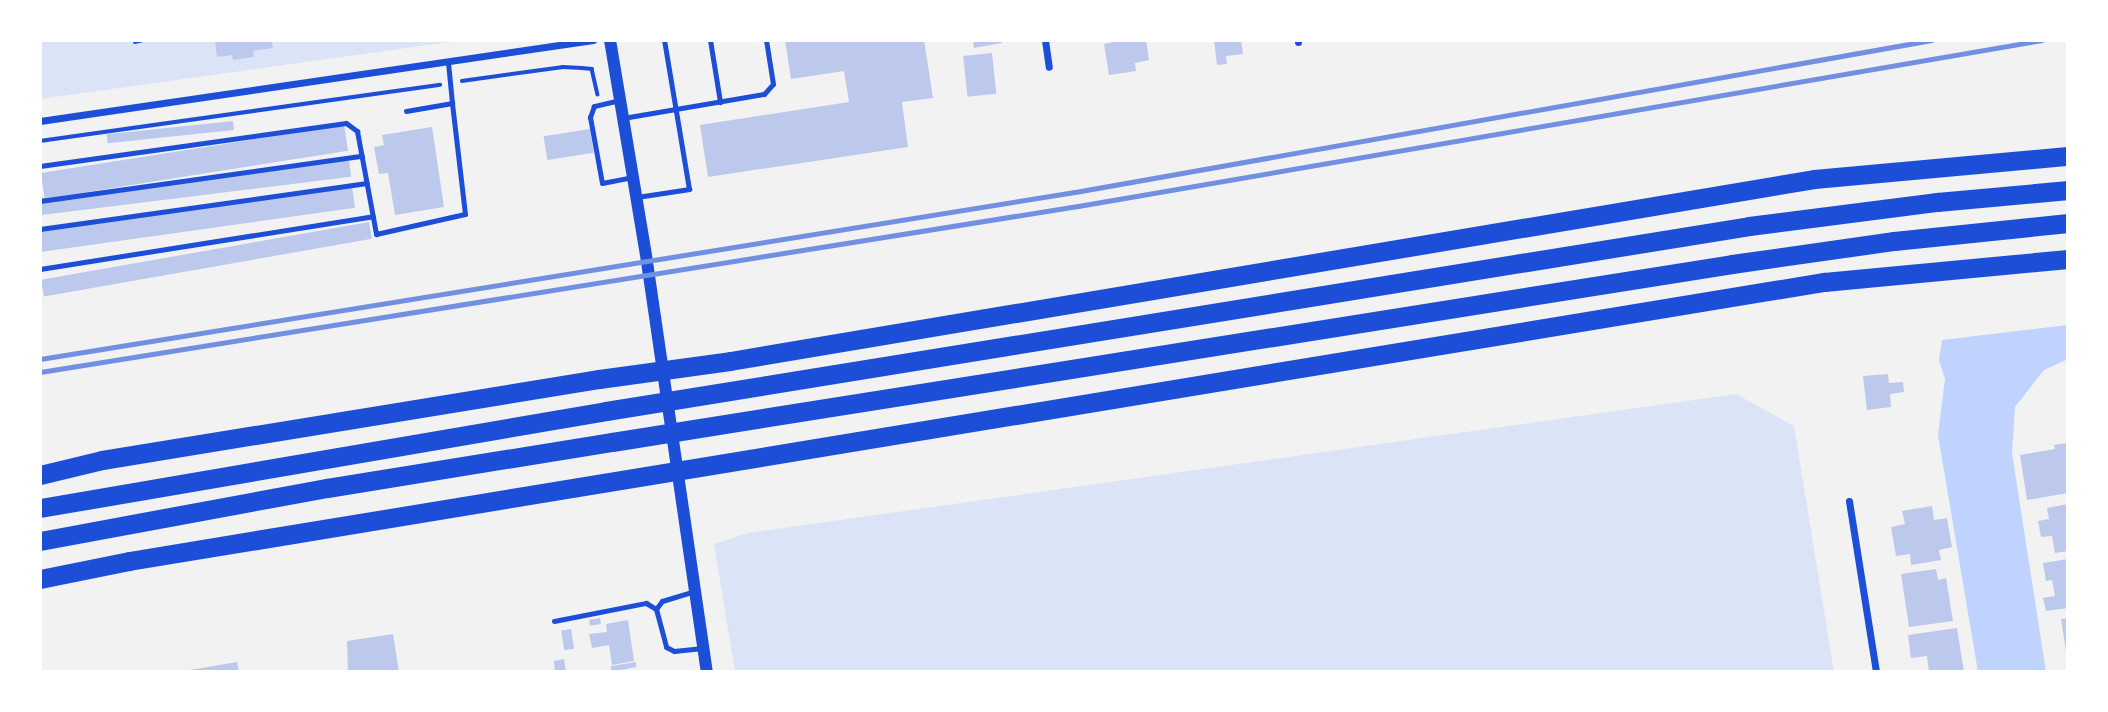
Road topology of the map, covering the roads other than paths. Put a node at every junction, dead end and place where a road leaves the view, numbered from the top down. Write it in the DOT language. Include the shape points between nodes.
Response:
graph roads {
  1 [pos="593,40"];
  2 [pos="610,40"];
  3 [pos="664,40"];
  4 [pos="710,40"];
  5 [pos="766,40"];
  6 [pos="1045,40"];
  7 [pos="448,62"];
  8 [pos="1049,67"];
  9 [pos="620,100"];
  10 [pos="720,102"];
  11 [pos="452,103"];
  12 [pos="676,110"];
  13 [pos="406,111"];
  14 [pos="623,118"];
  15 [pos="40,121"];
  16 [pos="362,156"];
  17 [pos="2068,156"];
  18 [pos="40,166"];
  19 [pos="634,177"];
  20 [pos="367,183"];
  21 [pos="2068,190"];
  22 [pos="637,197"];
  23 [pos="40,201"];
  24 [pos="373,216"];
  25 [pos="2068,223"];
  26 [pos="40,229"];
  27 [pos="2068,259"];
  28 [pos="40,269"];
  29 [pos="102,460"];
  30 [pos="40,461"];
  31 [pos="40,475"];
  32 [pos="1849,501"];
  33 [pos="40,508"];
  34 [pos="40,541"];
  35 [pos="40,579"];
  36 [pos="695,591"];
  37 [pos="656,609"];
  38 [pos="554,621"];
  39 [pos="703,648"];
  40 [pos="707,672"];
  41 [pos="1876,672"];
  1 -- 7 [label="street"];
  2 -- 9 [label="street"];
  3 -- 12 [label="lane"];
  4 -- 10 [label="lane"];
  5 -- 10 [label="lane" via="773,84 764,94"];
  6 -- 8 [label="street"];
  7 -- 11 [label="lane"];
  7 -- 15 [label="street"];
  9 -- 14 [label="street"];
  9 -- 19 [label="lane" via="594,106 590,117 602,183"];
  10 -- 12 [label="lane"];
  11 -- 13 [label="lane"];
  11 -- 24 [label="lane" via="466,214 376,234"];
  12 -- 14 [label="lane"];
  12 -- 22 [label="lane" via="689,189"];
  14 -- 19 [label="street"];
  16 -- 18 [label="lane" via="357,131 346,123"];
  16 -- 20 [label="lane"];
  16 -- 23 [label="lane"];
  17 -- 29 [label="highway" via="1814,179 730,361"];
  19 -- 22 [label="street"];
  20 -- 24 [label="lane"];
  20 -- 26 [label="lane"];
  21 -- 33 [label="highway" via="1749,226 606,411"];
  22 -- 36 [label="street"];
  24 -- 28 [label="lane"];
  25 -- 34 [label="highway" via="1732,264 327,488"];
  27 -- 35 [label="highway" via="1824,282"];
  29 -- 30 [label="highway"];
  29 -- 31 [label="highway"];
  32 -- 41 [label="street"];
  36 -- 37 [label="lane" via="662,601"];
  36 -- 39 [label="street"];
  37 -- 38 [label="lane" via="646,603"];
  37 -- 39 [label="lane" via="666,647 674,651"];
  39 -- 40 [label="street"];
}
